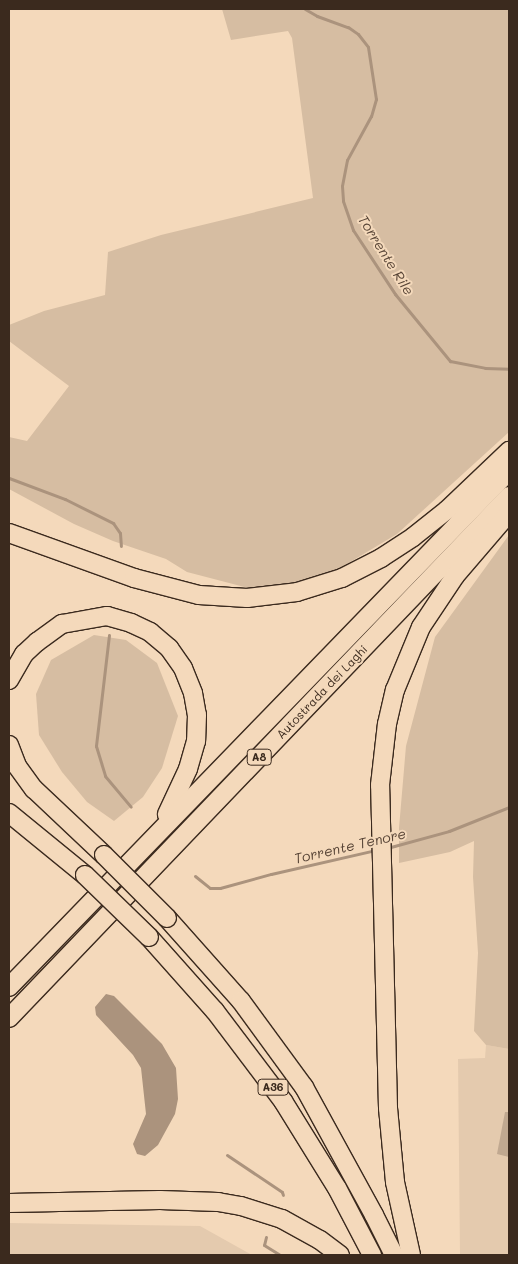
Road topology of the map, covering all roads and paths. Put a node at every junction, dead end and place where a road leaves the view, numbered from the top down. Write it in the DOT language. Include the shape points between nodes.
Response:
graph roads {
  1 [pos="509,451"];
  2 [pos="509,471"];
  3 [pos="509,496"];
  4 [pos="509,513"];
  5 [pos="9,533"];
  6 [pos="9,680"];
  7 [pos="9,745"];
  8 [pos="9,813"];
  9 [pos="154,836"];
  10 [pos="9,987"];
  11 [pos="9,1018"];
  12 [pos="9,1203"];
  13 [pos="340,1255"];
  14 [pos="372,1255"];
  15 [pos="394,1255"];
  16 [pos="411,1255"];
  1 -- 5 [label="highway" via="447,510 413,537 342,578 297,592 247,598 199,595 134,578"];
  2 -- 9 [label="highway, Autostrada dei Laghi / A8"];
  3 -- 11 [label="highway, Autostrada dei Laghi / A8"];
  4 -- 16 [label="highway" via="442,594 421,627 395,690 387,724 380,785 390,1144"];
  6 -- 9 [label="highway" via="24,654 52,629 87,618 107,616 131,622 169,648 183,668 194,693 196,740 176,799"];
  7 -- 15 [label="highway, A36, bridge" via="17,766 34,789 167,918 241,1001 304,1087"];
  8 -- 14 [label="highway, A36, bridge" via="85,875 149,937 215,1011 283,1101 337,1188"];
  9 -- 10 [label="highway, Autostrada dei Laghi / A8"];
  12 -- 13 [label="highway" via="218,1202 282,1220 320,1240"];
}
